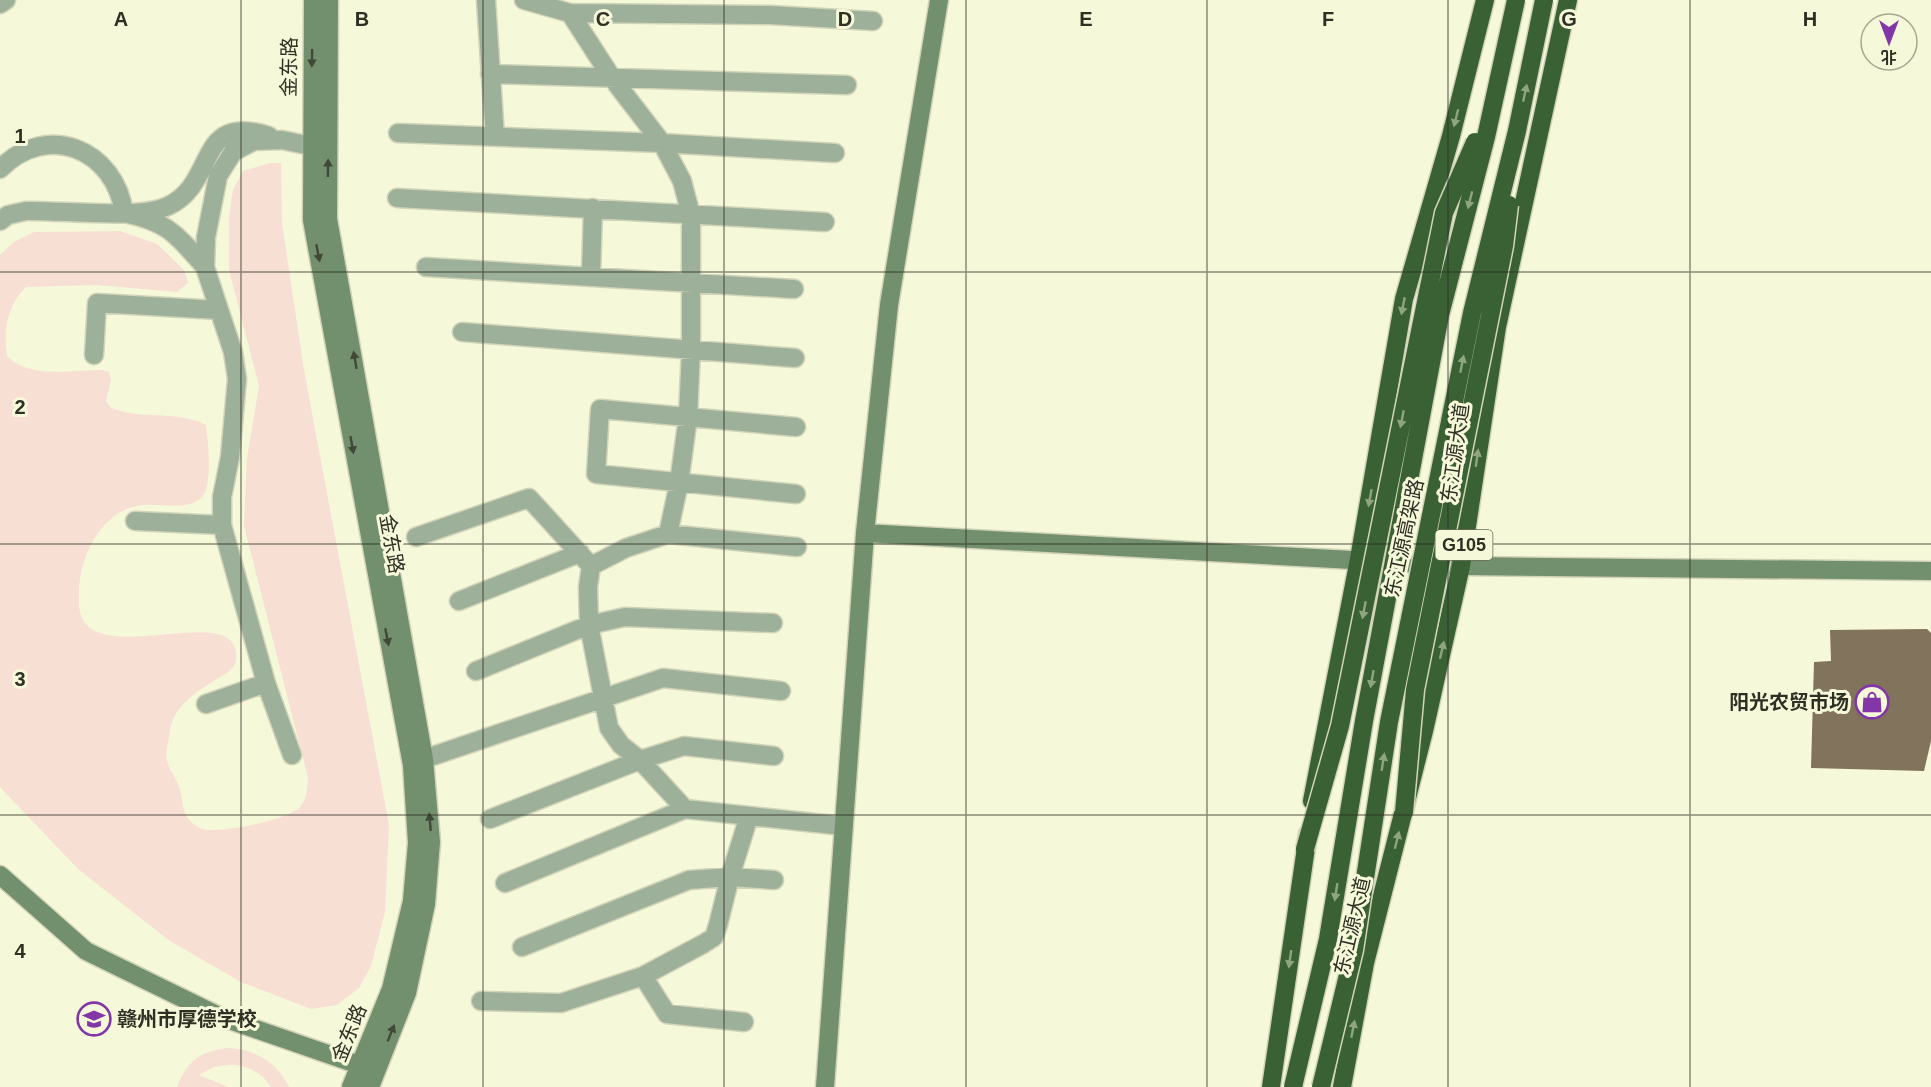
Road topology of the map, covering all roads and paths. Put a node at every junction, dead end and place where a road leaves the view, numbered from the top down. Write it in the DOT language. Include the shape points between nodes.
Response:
graph roads {
  1 [pos="6,0"];
  2 [pos="313,0"];
  3 [pos="330,0"];
  4 [pos="486,0"];
  5 [pos="524,0"];
  6 [pos="939,0"];
  7 [pos="1485,0"];
  8 [pos="1515,0"];
  9 [pos="1544,0"];
  10 [pos="1568,0"];
  11 [pos="0,4"];
  12 [pos="770,8"];
  13 [pos="570,13"];
  14 [pos="873,21"];
  15 [pos="490,74"];
  16 [pos="612,78"];
  17 [pos="847,85"];
  18 [pos="1493,102"];
  19 [pos="1517,131"];
  20 [pos="398,133"];
  21 [pos="495,136"];
  22 [pos="282,140"];
  23 [pos="662,143"];
  24 [pos="311,146"];
  25 [pos="835,153"];
  26 [pos="0,169"];
  27 [pos="397,198"];
  28 [pos="593,208"];
  29 [pos="124,213"];
  30 [pos="3,214"];
  31 [pos="691,215"];
  32 [pos="825,222"];
  33 [pos="205,267"];
  34 [pos="426,267"];
  35 [pos="591,275"];
  36 [pos="690,281"];
  37 [pos="794,289"];
  38 [pos="218,310"];
  39 [pos="462,332"];
  40 [pos="691,349"];
  41 [pos="94,355"];
  42 [pos="795,358"];
  43 [pos="687,417"];
  44 [pos="796,427"];
  45 [pos="679,483"];
  46 [pos="796,494"];
  47 [pos="135,522"];
  48 [pos="222,525"];
  49 [pos="865,533"];
  50 [pos="668,534"];
  51 [pos="416,537"];
  52 [pos="797,547"];
  53 [pos="1359,559"];
  54 [pos="585,560"];
  55 [pos="1461,566"];
  56 [pos="1931,571"];
  57 [pos="459,601"];
  58 [pos="773,623"];
  59 [pos="589,625"];
  60 [pos="476,671"];
  61 [pos="266,683"];
  62 [pos="781,692"];
  63 [pos="602,699"];
  64 [pos="206,704"];
  65 [pos="292,755"];
  66 [pos="774,756"];
  67 [pos="424,759"];
  68 [pos="640,760"];
  69 [pos="685,809"];
  70 [pos="1404,812"];
  71 [pos="749,816"];
  72 [pos="490,819"];
  73 [pos="843,826"];
  74 [pos="1305,849"];
  75 [pos="0,875"];
  76 [pos="729,877"];
  77 [pos="774,880"];
  78 [pos="505,883"];
  79 [pos="522,947"];
  80 [pos="643,975"];
  81 [pos="481,1001"];
  82 [pos="744,1022"];
  83 [pos="368,1074"];
  84 [pos="351,1087"];
  85 [pos="825,1087"];
  86 [pos="1271,1087"];
  87 [pos="1293,1087"];
  88 [pos="1322,1087"];
  89 [pos="1342,1087"];
  1 -- 11 [label="street"];
  2 -- 24 [label="street, 金东路, one-way"];
  67 -- 3 [label="street, 金东路, one-way" via="328,219"];
  4 -- 15 [label="street"];
  5 -- 13 [label="street"];
  6 -- 49 [label="street" via="889,305"];
  7 -- 53 [label="highway, one-way" via="1404,300"];
  8 -- 18 [label="highway, 东江源高架路, bridge"];
  19 -- 9 [label="highway, 东江源高架路, one-way, bridge"];
  55 -- 10 [label="highway, 东江源大道 / G105, one-way" via="1497,327"];
  12 -- 13 [label="street"];
  12 -- 14 [label="street"];
  13 -- 16 [label="street"];
  15 -- 16 [label="street"];
  15 -- 21 [label="street"];
  16 -- 17 [label="street"];
  16 -- 23 [label="street"];
  18 -- 74 [label="highway, one-way, bridge" via="1444,213 1340,726"];
  18 -- 87 [label="highway, 东江源高架路, one-way, bridge" via="1440,315 1364,721 1328,939"];
  19 -- 70 [label="highway, bridge" via="1504,246 1415,690"];
  88 -- 19 [label="highway, 东江源高架路, one-way, bridge" via="1354,950 1389,723 1472,314"];
  20 -- 21 [label="street"];
  21 -- 23 [label="street"];
  22 -- 24 [label="street"];
  22 -- 29 [label="street" via="240,131 225,133 216,141 190,188 170,206 148,213"];
  22 -- 33 [label="street" via="254,141 233,152 228,160 218,177 206,237"];
  23 -- 25 [label="street"];
  23 -- 31 [label="street" via="682,181"];
  24 -- 83 [label="street, 金东路, one-way" via="312,220 412,765 417,843 412,901"];
  26 -- 29 [label="street" via="18,154 41,146 80,150 111,175"];
  27 -- 28 [label="street"];
  28 -- 31 [label="street"];
  28 -- 35 [label="street"];
  29 -- 30 [label="street" via="50,210"];
  29 -- 33 [label="street" via="152,219 168,229"];
  31 -- 32 [label="street"];
  31 -- 36 [label="street"];
  33 -- 38 [label="street"];
  34 -- 35 [label="street"];
  35 -- 36 [label="street"];
  36 -- 37 [label="street"];
  36 -- 40 [label="street"];
  38 -- 41 [label="street" via="97,303"];
  38 -- 48 [label="street" via="233,352 237,379"];
  39 -- 40 [label="street"];
  40 -- 42 [label="street"];
  40 -- 43 [label="street"];
  43 -- 44 [label="street"];
  43 -- 45 [label="street"];
  43 -- 45 [label="street" via="600,409 596,474"];
  45 -- 46 [label="street"];
  45 -- 50 [label="street"];
  47 -- 48 [label="street"];
  48 -- 61 [label="street"];
  49 -- 53 [label="street"];
  49 -- 73 [label="street"];
  50 -- 52 [label="street"];
  50 -- 54 [label="street"];
  51 -- 54 [label="street" via="529,498"];
  53 -- 55 [label="street"];
  53 -- 74 [label="highway"];
  54 -- 57 [label="street"];
  54 -- 59 [label="street"];
  55 -- 56 [label="street"];
  70 -- 55 [label="highway, 东江源大道 / G105, one-way"];
  58 -- 59 [label="street" via="625,616"];
  59 -- 60 [label="street"];
  59 -- 63 [label="street"];
  61 -- 64 [label="street"];
  61 -- 65 [label="street"];
  62 -- 63 [label="street" via="663,678"];
  63 -- 67 [label="street"];
  63 -- 68 [label="street" via="609,728 621,745"];
  66 -- 68 [label="street" via="684,746"];
  83 -- 67 [label="street, 金东路, one-way" via="408,993 426,904 431,842"];
  68 -- 69 [label="street"];
  68 -- 72 [label="street"];
  69 -- 71 [label="street"];
  69 -- 78 [label="street"];
  89 -- 70 [label="highway, 东江源大道 / G105, one-way" via="1365,963"];
  71 -- 73 [label="street"];
  71 -- 76 [label="street"];
  73 -- 85 [label="street"];
  74 -- 86 [label="highway, one-way"];
  75 -- 83 [label="street" via="86,951 221,1017"];
  76 -- 77 [label="street"];
  76 -- 79 [label="street" via="689,880"];
  76 -- 80 [label="street" via="714,937"];
  80 -- 81 [label="street" via="561,1003"];
  80 -- 82 [label="street" via="666,1014"];
  83 -- 84 [label="street, 金东路"];
}
